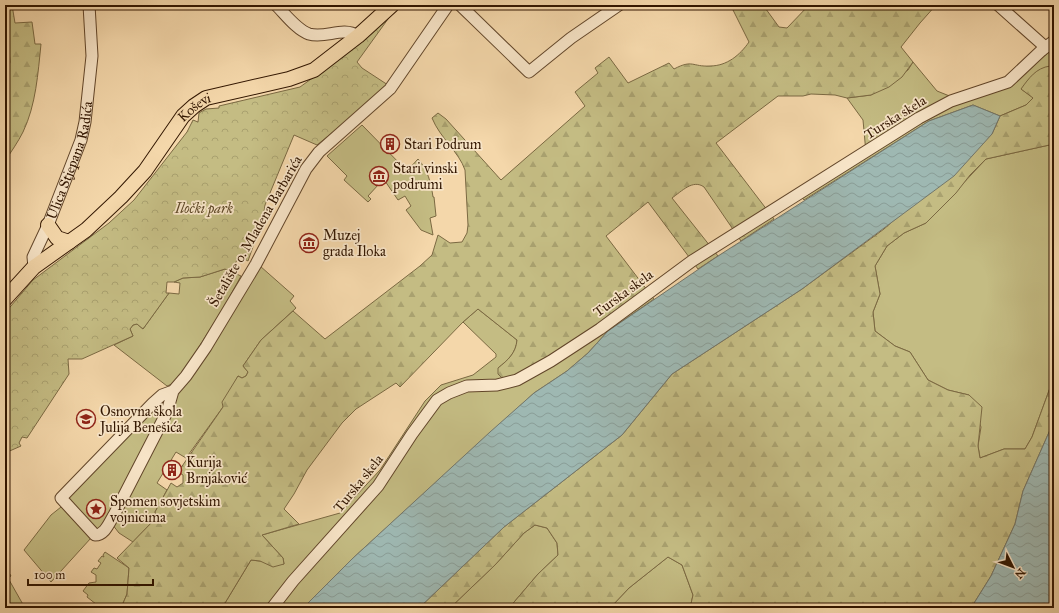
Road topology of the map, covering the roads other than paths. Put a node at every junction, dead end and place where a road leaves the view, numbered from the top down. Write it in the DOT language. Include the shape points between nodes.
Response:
graph roads {
  1 [pos="89,5"];
  2 [pos="276,5"];
  3 [pos="392,5"];
  4 [pos="448,5"];
  5 [pos="460,5"];
  6 [pos="619,5"];
  7 [pos="998,5"];
  8 [pos="358,36"];
  9 [pos="1054,41"];
  10 [pos="1042,50"];
  11 [pos="48,225"];
  12 [pos="69,242"];
  13 [pos="34,267"];
  14 [pos="5,300"];
  15 [pos="172,391"];
  16 [pos="272,608"];
  1 -- 11 [label="street, Ulica Stjepana Radića" via="92,56 85,122 81,140"];
  2 -- 8 [label="street" via="308,34 347,32"];
  3 -- 8 [label="main road, Koševi"];
  4 -- 15 [label="street, Šetalište o. Mladena Barbarića" via="396,82 319,152 306,169 256,264 206,347"];
  5 -- 6 [label="street" via="529,72 571,38"];
  7 -- 10 [label="street" via="1041,41"];
  8 -- 12 [label="main road, Koševi" via="314,70 289,79 206,98 194,106 183,116 145,170 121,198"];
  9 -- 10 [label="street, Turska skela"];
  10 -- 16 [label="street, Turska skela" via="1008,82 951,101 919,118 692,261 551,361 517,380 467,386 437,400 378,486 293,580"];
  11 -- 12 [label="main road" via="57,238"];
  11 -- 13 [label="street, Ulica Stjepana Radića" via="33,257"];
  12 -- 13 [label="main road, Koševi"];
  13 -- 14 [label="main road"];
  15 -- 15 [label="street" via="153,403 61,498 95,535 99,536 105,531 114,515 167,412"];
}
